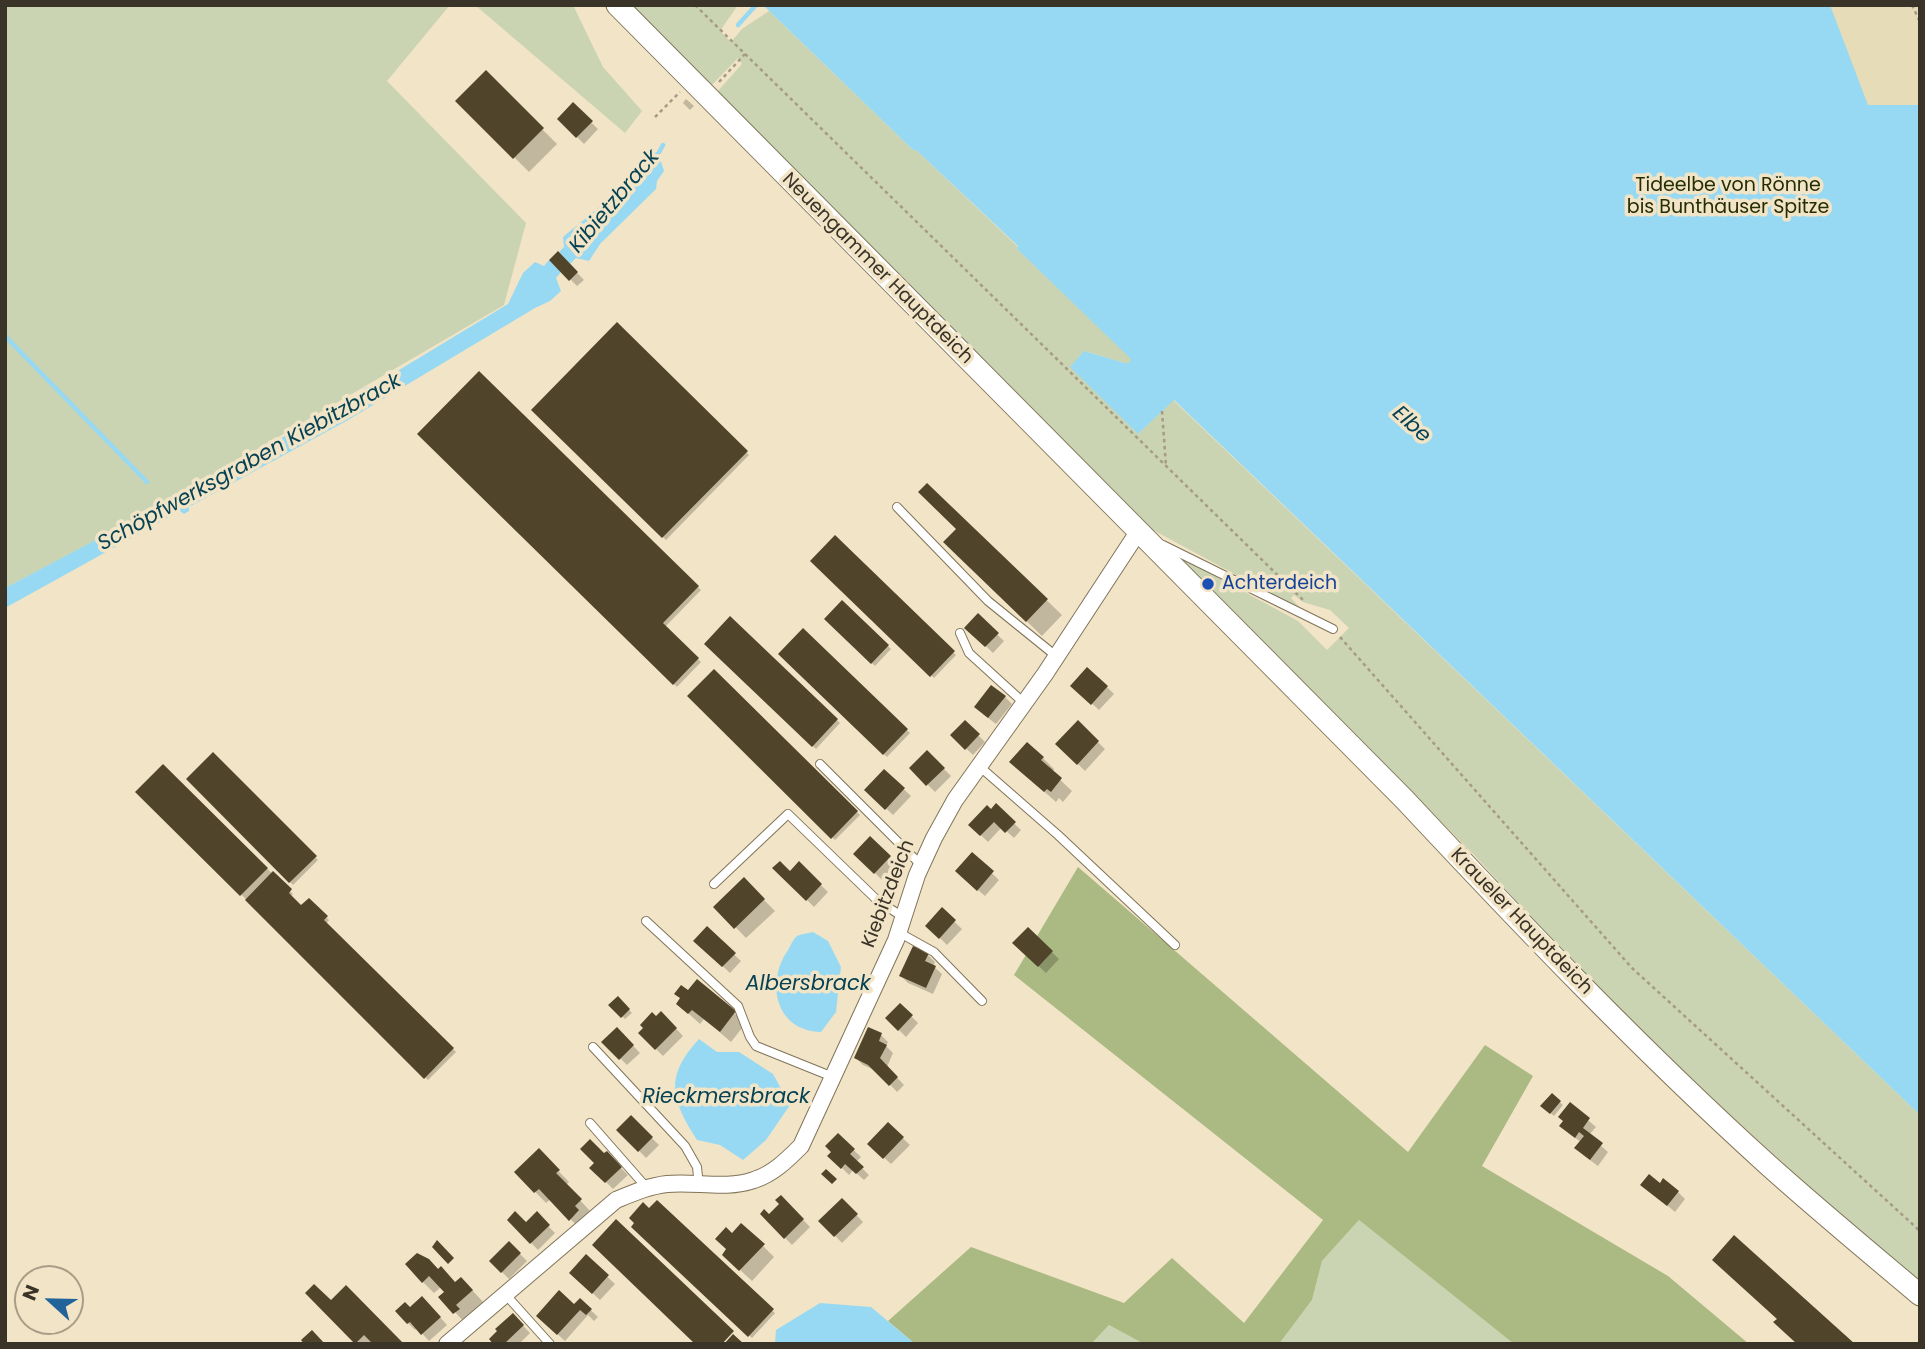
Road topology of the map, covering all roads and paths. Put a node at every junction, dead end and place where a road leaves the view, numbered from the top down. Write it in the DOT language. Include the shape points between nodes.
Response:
graph roads {
  1 [pos="617,5"];
  2 [pos="1912,5"];
  3 [pos="1920,22"];
  4 [pos="746,54"];
  5 [pos="699,88"];
  6 [pos="655,117"];
  7 [pos="1162,411"];
  8 [pos="1166,466"];
  9 [pos="897,508"];
  10 [pos="1138,532"];
  11 [pos="1333,629"];
  12 [pos="960,634"];
  13 [pos="1056,656"];
  14 [pos="1024,703"];
  15 [pos="820,764"];
  16 [pos="979,766"];
  17 [pos="921,865"];
  18 [pos="714,884"];
  19 [pos="646,920"];
  20 [pos="901,924"];
  21 [pos="1175,945"];
  22 [pos="982,1001"];
  23 [pos="593,1047"];
  24 [pos="833,1077"];
  25 [pos="590,1123"];
  26 [pos="699,1186"];
  27 [pos="647,1188"];
  28 [pos="506,1295"];
  29 [pos="1920,1295"];
  30 [pos="447,1344"];
  31 [pos="550,1344"];
  1 -- 5 [label="street, Neuengammer Hauptdeich"];
  2 -- 3 [label="path"];
  4 -- 5 [label="path"];
  5 -- 6 [label="path"];
  5 -- 10 [label="street, Neuengammer Hauptdeich"];
  7 -- 8 [label="path"];
  9 -- 13 [label="lane" via="988,601"];
  10 -- 11 [label="lane"];
  10 -- 13 [label="street, Kiebitzdeich"];
  10 -- 29 [label="street, Kraueler Hauptdeich" via="1405,800 1584,989 1766,1163"];
  12 -- 14 [label="lane" via="969,653"];
  13 -- 14 [label="street, Kiebitzdeich"];
  14 -- 16 [label="street, Kiebitzdeich"];
  15 -- 17 [label="lane"];
  16 -- 17 [label="street, Kiebitzdeich" via="955,800"];
  16 -- 21 [label="lane"];
  17 -- 20 [label="street, Kiebitzdeich"];
  18 -- 20 [label="lane" via="788,814"];
  19 -- 24 [label="lane" via="738,1006 756,1046"];
  20 -- 22 [label="lane"];
  20 -- 24 [label="street, Kiebitzdeich"];
  23 -- 26 [label="lane" via="685,1146 697,1167"];
  24 -- 26 [label="street, Kiebitzdeich" via="802,1146 778,1169 753,1181"];
  25 -- 27 [label="lane"];
  26 -- 27 [label="street, Kiebitzdeich" via="669,1183"];
  27 -- 28 [label="street, Kiebitzdeich" via="616,1200"];
  28 -- 30 [label="street, Kiebitzdeich"];
  28 -- 31 [label="lane"];
}
